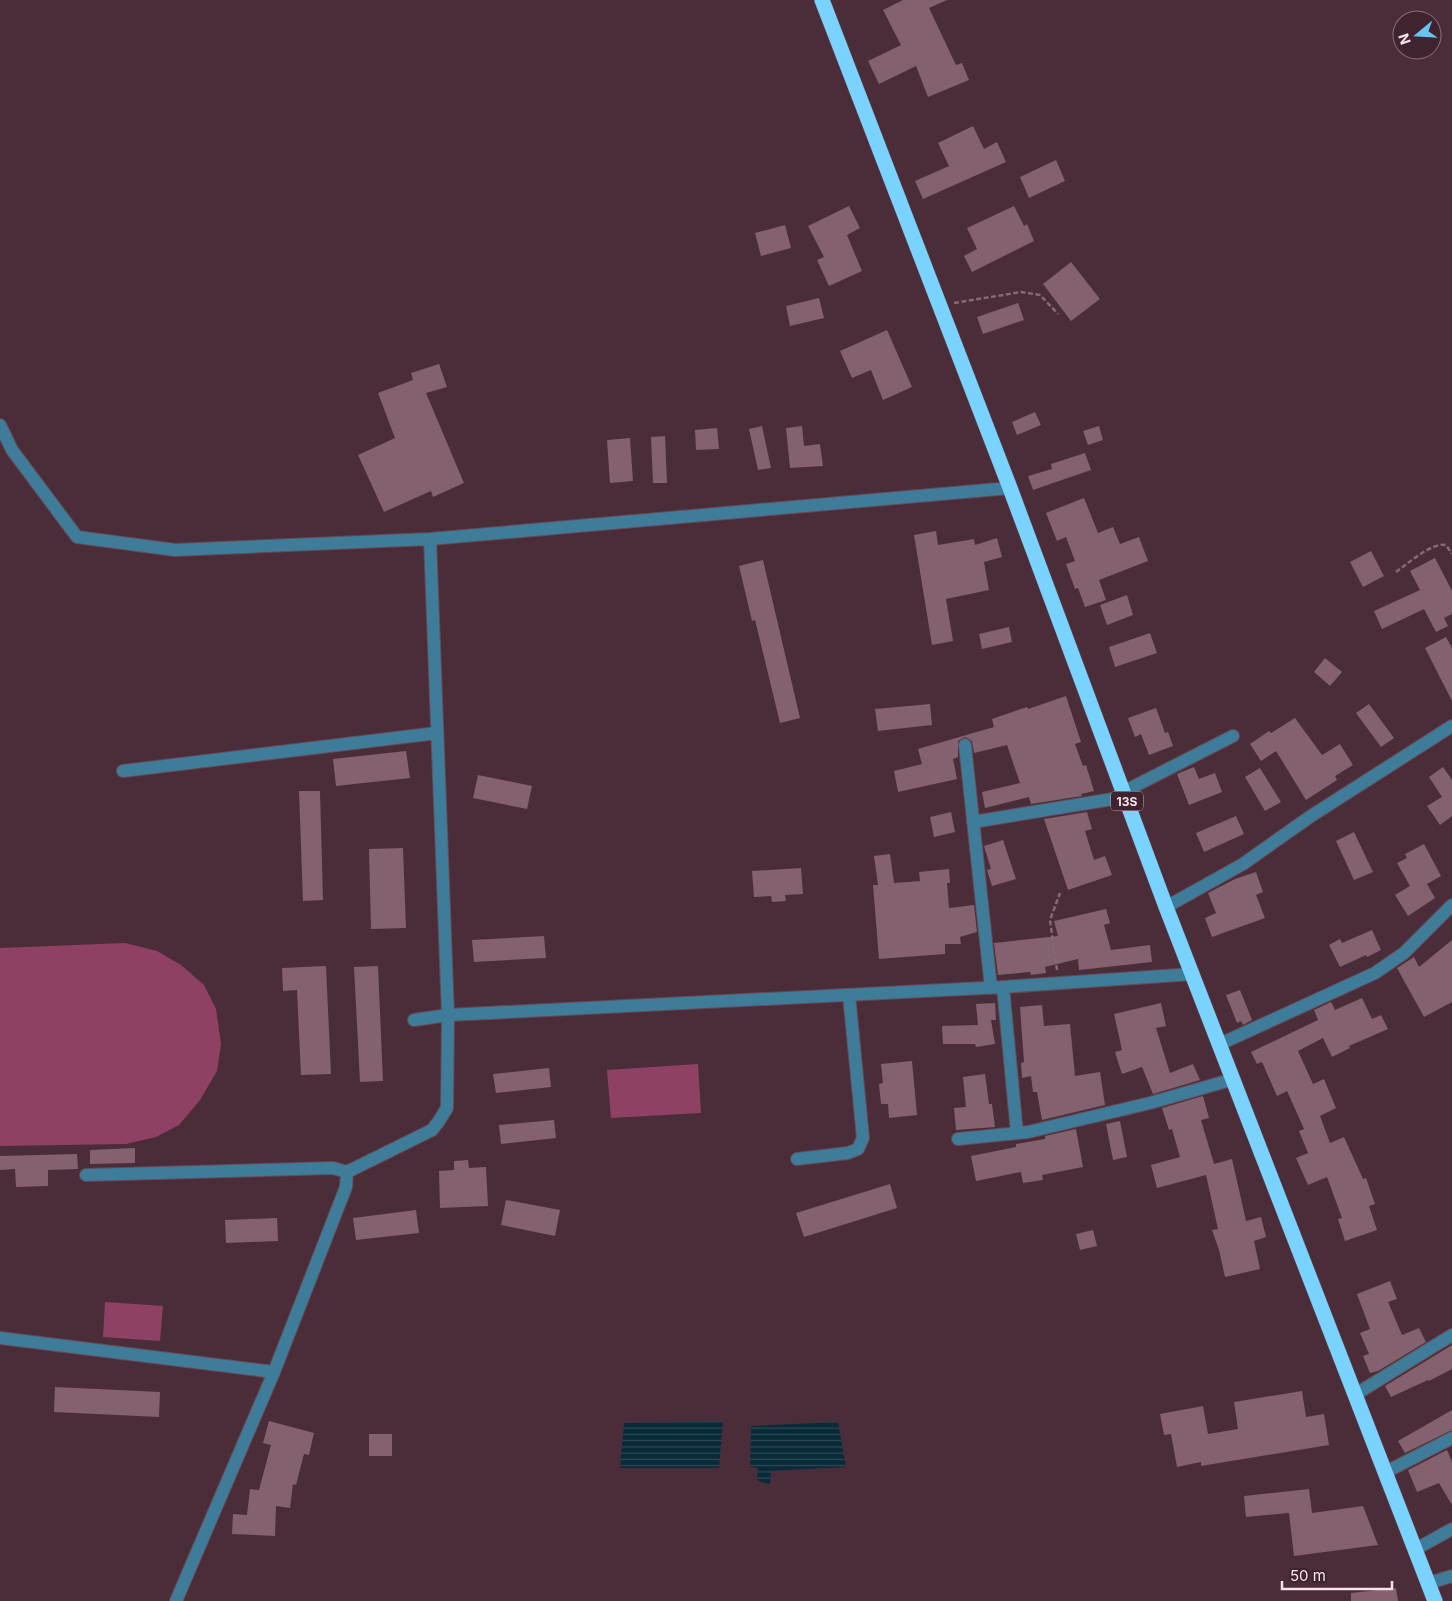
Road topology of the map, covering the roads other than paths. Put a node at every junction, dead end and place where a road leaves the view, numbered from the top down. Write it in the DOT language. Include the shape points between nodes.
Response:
graph roads {
  1 [pos="822,0"];
  2 [pos="0,425"];
  3 [pos="1010,488"];
  4 [pos="430,538"];
  5 [pos="1452,726"];
  6 [pos="437,733"];
  7 [pos="1233,736"];
  8 [pos="965,745"];
  9 [pos="123,771"];
  10 [pos="1124,795"];
  11 [pos="974,822"];
  12 [pos="1452,905"];
  13 [pos="1166,907"];
  14 [pos="1193,974"];
  15 [pos="997,987"];
  16 [pos="849,995"];
  17 [pos="448,1015"];
  18 [pos="414,1020"];
  19 [pos="1220,1044"];
  20 [pos="1234,1079"];
  21 [pos="1017,1133"];
  22 [pos="958,1139"];
  23 [pos="797,1159"];
  24 [pos="347,1172"];
  25 [pos="86,1175"];
  26 [pos="1452,1336"];
  27 [pos="0,1338"];
  28 [pos="274,1372"];
  29 [pos="1356,1394"];
  30 [pos="1452,1438"];
  31 [pos="1386,1472"];
  32 [pos="1452,1529"];
  33 [pos="1416,1549"];
  34 [pos="1452,1576"];
  35 [pos="1429,1583"];
  36 [pos="176,1601"];
  37 [pos="1435,1601"];
  1 -- 3 [label="highway, 13S"];
  2 -- 4 [label="street" via="12,450 77,537 175,550"];
  3 -- 4 [label="street"];
  3 -- 10 [label="highway, 13S"];
  4 -- 6 [label="street"];
  5 -- 13 [label="street" via="1311,816 1243,864"];
  6 -- 9 [label="street"];
  6 -- 17 [label="street"];
  7 -- 10 [label="street"];
  8 -- 11 [label="street"];
  10 -- 11 [label="street"];
  10 -- 13 [label="highway, 13S"];
  11 -- 15 [label="street"];
  12 -- 19 [label="street" via="1404,953 1374,973"];
  13 -- 14 [label="highway, 13S"];
  14 -- 15 [label="street"];
  14 -- 19 [label="highway, 13S"];
  15 -- 16 [label="street"];
  15 -- 21 [label="street"];
  16 -- 17 [label="street"];
  16 -- 23 [label="street" via="863,1138 858,1149 848,1153"];
  17 -- 18 [label="street"];
  17 -- 24 [label="street" via="447,1108 439,1121 432,1130"];
  19 -- 20 [label="highway, 13S"];
  20 -- 21 [label="street" via="1150,1103"];
  20 -- 29 [label="highway, 13S"];
  21 -- 22 [label="street"];
  24 -- 25 [label="street" via="333,1168"];
  24 -- 28 [label="street" via="346,1187"];
  26 -- 29 [label="street"];
  27 -- 28 [label="street"];
  28 -- 36 [label="street"];
  29 -- 31 [label="highway, 13S"];
  30 -- 31 [label="street"];
  31 -- 33 [label="highway, 13S"];
  32 -- 33 [label="street"];
  33 -- 35 [label="highway, 13S"];
  34 -- 35 [label="street"];
  35 -- 37 [label="highway, 13S"];
}
